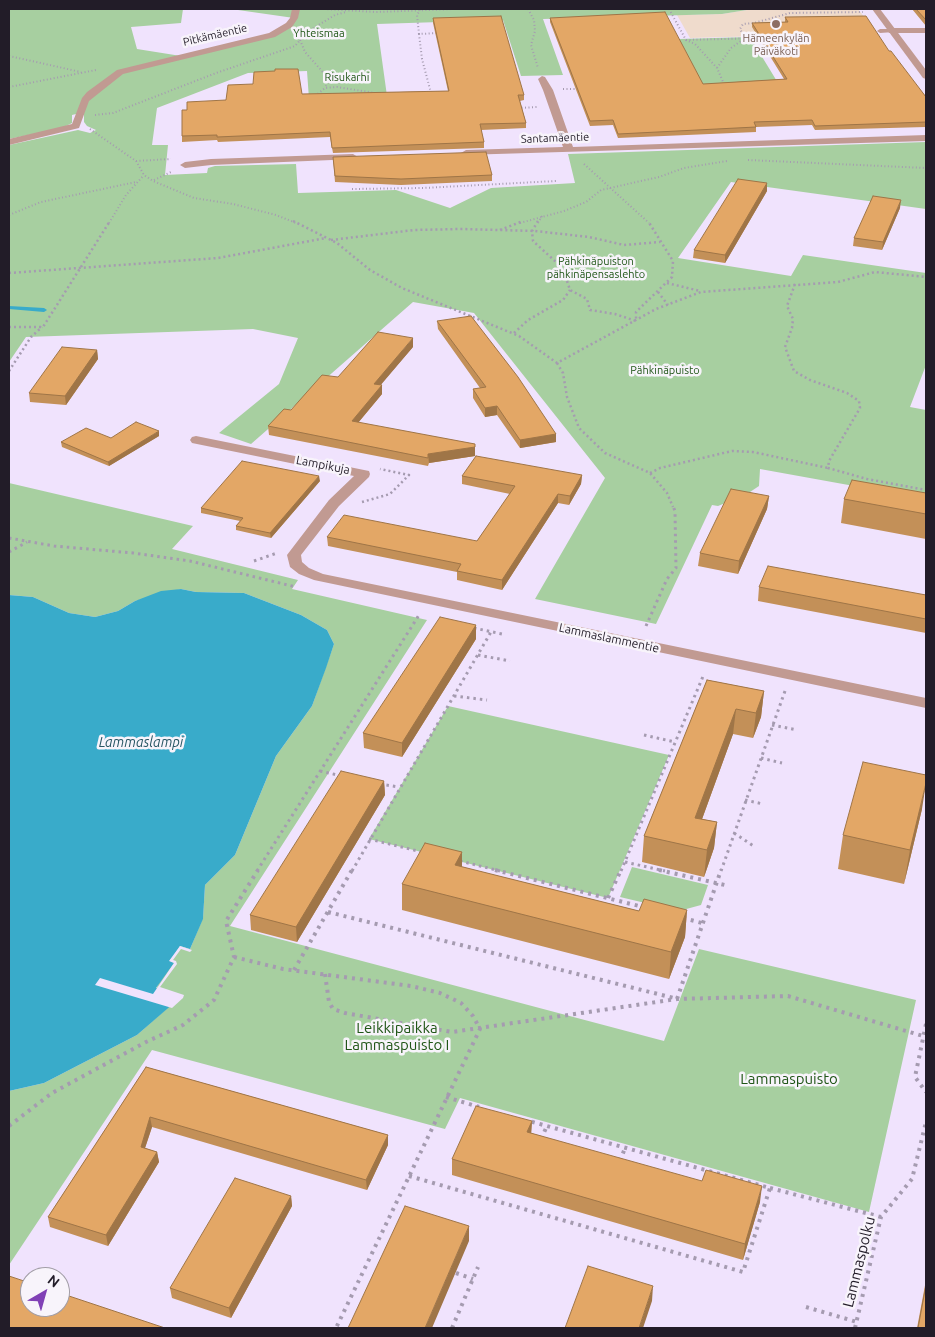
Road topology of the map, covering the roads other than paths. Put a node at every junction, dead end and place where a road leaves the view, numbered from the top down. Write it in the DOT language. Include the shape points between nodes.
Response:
graph roads {
  1 [pos="876,9"];
  2 [pos="295,13"];
  3 [pos="880,31"];
  4 [pos="892,31"];
  5 [pos="926,31"];
  6 [pos="926,76"];
  7 [pos="542,79"];
  8 [pos="926,138"];
  9 [pos="9,142"];
  10 [pos="573,150"];
  11 [pos="451,154"];
  12 [pos="363,157"];
  13 [pos="185,165"];
  14 [pos="196,440"];
  15 [pos="295,564"];
  16 [pos="926,703"];
  1 -- 4 [label="street"];
  2 -- 9 [label="street, Pitkämäentie" via="290,25 272,35 126,70 84,100 79,121 71,128"];
  3 -- 4 [label="lane"];
  4 -- 5 [label="street"];
  4 -- 6 [label="street"];
  7 -- 10 [label="street"];
  8 -- 10 [label="street, Santamäentie"];
  10 -- 11 [label="street, Santamäentie"];
  12 -- 13 [label="street"];
  14 -- 15 [label="street, Lampikuja" via="364,474 334,503 294,555"];
  15 -- 16 [label="street, Lammaslammentie" via="319,577"];
}
